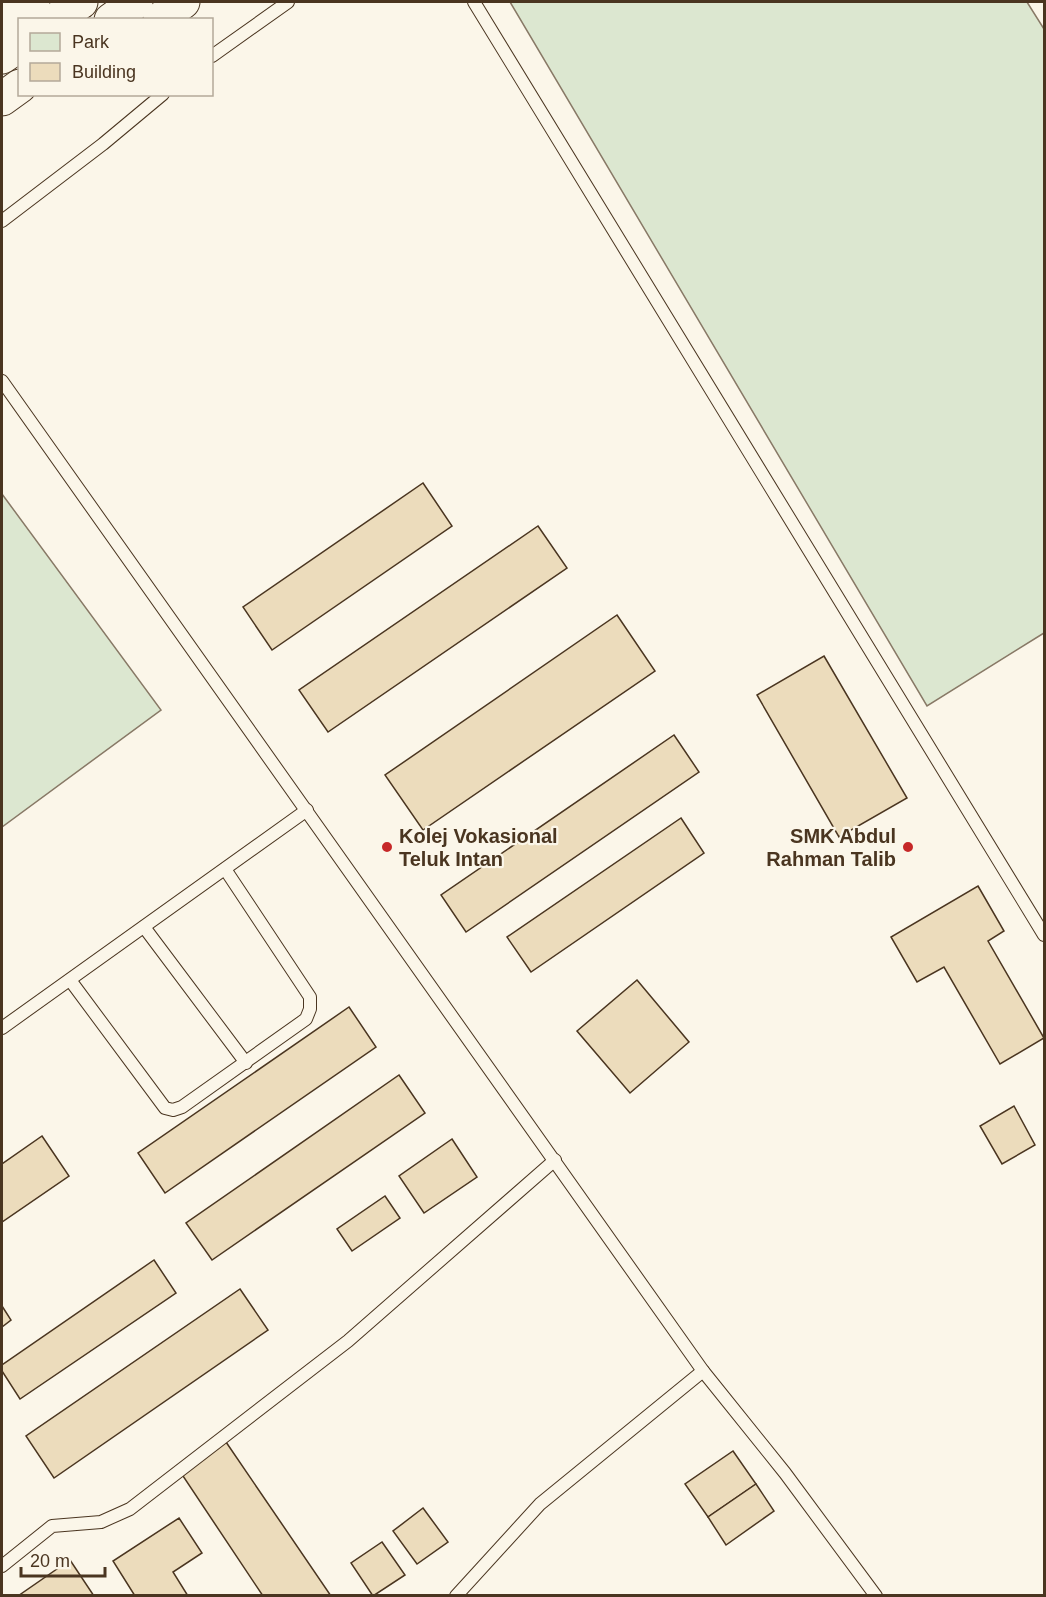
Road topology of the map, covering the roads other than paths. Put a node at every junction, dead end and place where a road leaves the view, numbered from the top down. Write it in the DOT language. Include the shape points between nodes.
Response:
graph roads {
  1 [pos="33,2"];
  2 [pos="81,2"];
  3 [pos="136,2"];
  4 [pos="147,2"];
  5 [pos="183,2"];
  6 [pos="288,2"];
  7 [pos="474,2"];
  8 [pos="58,18"];
  9 [pos="114,18"];
  10 [pos="160,18"];
  11 [pos="162,18"];
  12 [pos="2,24"];
  13 [pos="18,46"];
  14 [pos="213,55"];
  15 [pos="2,57"];
  16 [pos="18,87"];
  17 [pos="161,96"];
  18 [pos="2,99"];
  19 [pos="2,221"];
  20 [pos="2,381"];
  21 [pos="307,810"];
  22 [pos="225,869"];
  23 [pos="144,927"];
  24 [pos="1044,935"];
  25 [pos="70,980"];
  26 [pos="2,1028"];
  27 [pos="246,1063"];
  28 [pos="555,1160"];
  29 [pos="703,1371"];
  30 [pos="2,1566"];
  31 [pos="456,1596"];
  32 [pos="876,1596"];
  1 -- 12 [label="highway"];
  2 -- 8 [label="highway"];
  3 -- 9 [label="highway"];
  4 -- 10 [label="highway"];
  5 -- 11 [label="highway"];
  6 -- 14 [label="lane"];
  7 -- 24 [label="lane"];
  13 -- 15 [label="highway"];
  16 -- 18 [label="highway"];
  17 -- 19 [label="lane"];
  20 -- 21 [label="lane"];
  21 -- 22 [label="lane"];
  21 -- 28 [label="lane"];
  22 -- 23 [label="lane"];
  22 -- 27 [label="lane" via="310,997 306,1019"];
  23 -- 25 [label="lane"];
  23 -- 27 [label="lane"];
  25 -- 26 [label="lane"];
  25 -- 27 [label="lane" via="165,1108 182,1107"];
  28 -- 29 [label="lane"];
  28 -- 30 [label="lane" via="348,1341 130,1509 101,1522 52,1526"];
  29 -- 31 [label="lane" via="540,1504"];
  29 -- 32 [label="lane"];
}
